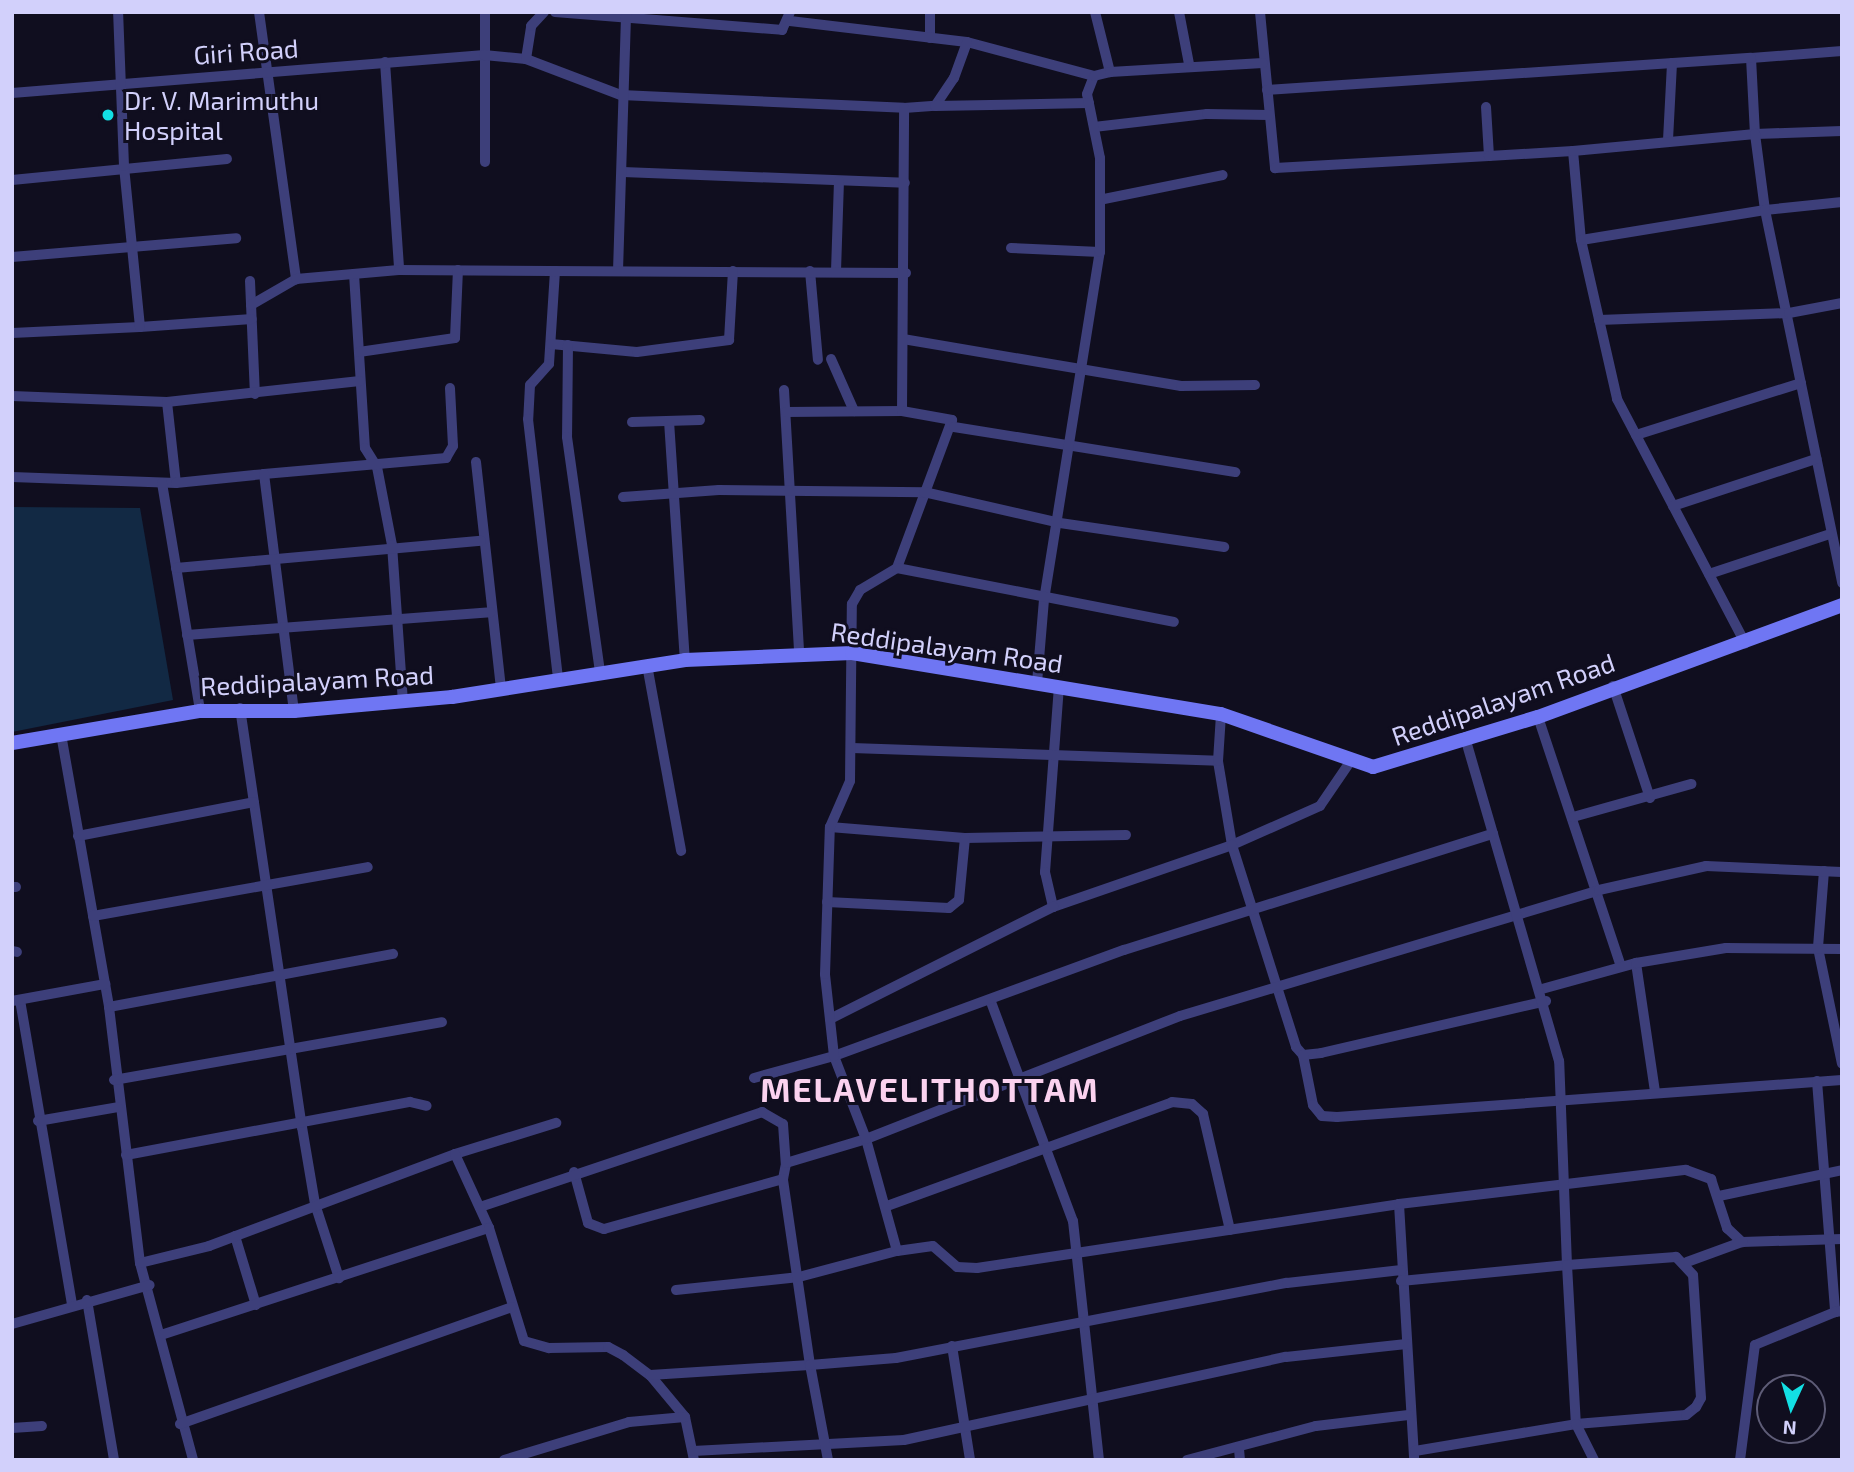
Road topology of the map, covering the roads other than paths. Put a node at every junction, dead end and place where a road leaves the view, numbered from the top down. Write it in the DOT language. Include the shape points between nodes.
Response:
graph roads {
  1 [pos="118,12"];
  2 [pos="259,12"];
  3 [pos="485,12"];
  4 [pos="544,12"];
  5 [pos="555,12"];
  6 [pos="714,12"];
  7 [pos="930,12"];
  8 [pos="1095,12"];
  9 [pos="1179,12"];
  10 [pos="1260,12"];
  11 [pos="625,17"];
  12 [pos="790,17"];
  13 [pos="714,25"];
  14 [pos="930,38"];
  15 [pos="967,42"];
  16 [pos="1842,51"];
  17 [pos="484,55"];
  18 [pos="1751,58"];
  19 [pos="526,59"];
  20 [pos="385,62"];
  21 [pos="1263,63"];
  22 [pos="1672,63"];
  23 [pos="1189,64"];
  24 [pos="265,71"];
  25 [pos="1110,72"];
  26 [pos="1094,76"];
  27 [pos="122,82"];
  28 [pos="1267,90"];
  29 [pos="12,93"];
  30 [pos="621,95"];
  31 [pos="1089,103"];
  32 [pos="935,106"];
  33 [pos="1486,107"];
  34 [pos="904,108"];
  35 [pos="1269,115"];
  36 [pos="1094,128"];
  37 [pos="1842,131"];
  38 [pos="1755,134"];
  39 [pos="1668,140"];
  40 [pos="1573,150"];
  41 [pos="1489,156"];
  42 [pos="227,159"];
  43 [pos="485,162"];
  44 [pos="124,166"];
  45 [pos="623,172"];
  46 [pos="1223,175"];
  47 [pos="12,180"];
  48 [pos="839,181"];
  49 [pos="905,183"];
  50 [pos="1104,199"];
  51 [pos="1842,202"];
  52 [pos="1765,210"];
  53 [pos="236,237"];
  54 [pos="1581,240"];
  55 [pos="1011,248"];
  56 [pos="131,249"];
  57 [pos="1100,252"];
  58 [pos="12,257"];
  59 [pos="400,270"];
  60 [pos="458,270"];
  61 [pos="555,271"];
  62 [pos="618,271"];
  63 [pos="733,271"];
  64 [pos="810,271"];
  65 [pos="836,271"];
  66 [pos="906,273"];
  67 [pos="354,274"];
  68 [pos="296,279"];
  69 [pos="250,281"];
  70 [pos="1842,303"];
  71 [pos="251,305"];
  72 [pos="1789,313"];
  73 [pos="252,319"];
  74 [pos="1599,320"];
  75 [pos="140,327"];
  76 [pos="12,333"];
  77 [pos="904,339"];
  78 [pos="551,344"];
  79 [pos="568,345"];
  80 [pos="359,352"];
  81 [pos="831,359"];
  82 [pos="818,360"];
  83 [pos="1083,366"];
  84 [pos="360,382"];
  85 [pos="1801,383"];
  86 [pos="1255,384"];
  87 [pos="450,388"];
  88 [pos="784,390"];
  89 [pos="255,394"];
  90 [pos="12,396"];
  91 [pos="167,402"];
  92 [pos="854,411"];
  93 [pos="902,411"];
  94 [pos="786,412"];
  95 [pos="700,419"];
  96 [pos="669,421"];
  97 [pos="632,422"];
  98 [pos="954,427"];
  99 [pos="1636,435"];
  100 [pos="1072,443"];
  101 [pos="1816,459"];
  102 [pos="476,462"];
  103 [pos="377,467"];
  104 [pos="1235,472"];
  105 [pos="264,474"];
  106 [pos="12,477"];
  107 [pos="162,483"];
  108 [pos="176,483"];
  109 [pos="924,492"];
  110 [pos="673,494"];
  111 [pos="790,494"];
  112 [pos="623,497"];
  113 [pos="1673,506"];
  114 [pos="1060,523"];
  115 [pos="1830,534"];
  116 [pos="481,541"];
  117 [pos="392,545"];
  118 [pos="1224,547"];
  119 [pos="274,559"];
  120 [pos="176,568"];
  121 [pos="897,568"];
  122 [pos="1709,574"];
  123 [pos="1842,583"];
  124 [pos="1044,600"];
  125 [pos="1842,605"];
  126 [pos="490,612"];
  127 [pos="397,622"];
  128 [pos="1174,622"];
  129 [pos="288,630"];
  130 [pos="187,635"];
  131 [pos="1745,643"];
  132 [pos="852,653"];
  133 [pos="799,654"];
  134 [pos="685,660"];
  135 [pos="647,666"];
  136 [pos="600,672"];
  137 [pos="558,679"];
  138 [pos="1037,683"];
  139 [pos="1059,686"];
  140 [pos="1613,686"];
  141 [pos="501,688"];
  142 [pos="402,702"];
  143 [pos="240,708"];
  144 [pos="200,711"];
  145 [pos="294,711"];
  146 [pos="1222,714"];
  147 [pos="1538,717"];
  148 [pos="61,734"];
  149 [pos="1466,740"];
  150 [pos="12,743"];
  151 [pos="852,748"];
  152 [pos="1058,759"];
  153 [pos="1218,761"];
  154 [pos="1350,762"];
  155 [pos="1691,784"];
  156 [pos="1650,798"];
  157 [pos="254,802"];
  158 [pos="1573,817"];
  159 [pos="830,827"];
  160 [pos="1493,834"];
  161 [pos="1126,835"];
  162 [pos="78,836"];
  163 [pos="1047,836"];
  164 [pos="965,838"];
  165 [pos="1233,845"];
  166 [pos="681,851"];
  167 [pos="368,867"];
  168 [pos="1824,872"];
  169 [pos="1842,872"];
  170 [pos="268,886"];
  171 [pos="1599,890"];
  172 [pos="827,902"];
  173 [pos="1053,907"];
  174 [pos="1254,908"];
  175 [pos="1516,915"];
  176 [pos="93,916"];
  177 [pos="1818,948"];
  178 [pos="1842,949"];
  179 [pos="393,954"];
  180 [pos="1636,963"];
  181 [pos="1621,967"];
  182 [pos="283,974"];
  183 [pos="105,984"];
  184 [pos="1277,987"];
  185 [pos="1542,989"];
  186 [pos="16,1001"];
  187 [pos="1546,1001"];
  188 [pos="991,1002"];
  189 [pos="109,1007"];
  190 [pos="830,1019"];
  191 [pos="442,1022"];
  192 [pos="289,1044"];
  193 [pos="1303,1055"];
  194 [pos="834,1056"];
  195 [pos="1842,1064"];
  196 [pos="1023,1076"];
  197 [pos="754,1077"];
  198 [pos="114,1080"];
  199 [pos="1842,1080"];
  200 [pos="1817,1081"];
  201 [pos="1655,1091"];
  202 [pos="1566,1099"];
  203 [pos="427,1106"];
  204 [pos="118,1107"];
  205 [pos="38,1121"];
  206 [pos="556,1123"];
  207 [pos="302,1126"];
  208 [pos="866,1139"];
  209 [pos="1050,1147"];
  210 [pos="455,1154"];
  211 [pos="126,1155"];
  212 [pos="786,1163"];
  213 [pos="1842,1170"];
  214 [pos="573,1172"];
  215 [pos="1821,1174"];
  216 [pos="783,1179"];
  217 [pos="1569,1184"];
  218 [pos="1719,1196"];
  219 [pos="316,1204"];
  220 [pos="1399,1205"];
  221 [pos="887,1206"];
  222 [pos="480,1207"];
  223 [pos="489,1228"];
  224 [pos="1230,1230"];
  225 [pos="235,1236"];
  226 [pos="1842,1239"];
  227 [pos="1828,1241"];
  228 [pos="1742,1242"];
  229 [pos="897,1251"];
  230 [pos="1077,1253"];
  231 [pos="1687,1262"];
  232 [pos="140,1263"];
  233 [pos="1567,1265"];
  234 [pos="1401,1270"];
  235 [pos="799,1277"];
  236 [pos="339,1278"];
  237 [pos="1401,1281"];
  238 [pos="150,1285"];
  239 [pos="676,1290"];
  240 [pos="87,1300"];
  241 [pos="72,1305"];
  242 [pos="256,1305"];
  243 [pos="512,1307"];
  244 [pos="1838,1311"];
  245 [pos="1084,1322"];
  246 [pos="12,1324"];
  247 [pos="164,1334"];
  248 [pos="1406,1344"];
  249 [pos="952,1346"];
  250 [pos="810,1365"];
  251 [pos="650,1375"];
  252 [pos="1093,1399"];
  253 [pos="1408,1415"];
  254 [pos="685,1417"];
  255 [pos="180,1424"];
  256 [pos="1576,1424"];
  257 [pos="42,1426"];
  258 [pos="12,1428"];
  259 [pos="968,1429"];
  260 [pos="826,1444"];
  261 [pos="1239,1454"];
  262 [pos="693,1455"];
  263 [pos="1415,1456"];
  264 [pos="114,1460"];
  265 [pos="193,1460"];
  266 [pos="504,1460"];
  267 [pos="828,1460"];
  268 [pos="970,1460"];
  269 [pos="1099,1460"];
  270 [pos="1187,1460"];
  271 [pos="1594,1460"];
  272 [pos="1740,1460"];
  1 -- 27 [label="street"];
  2 -- 24 [label="street"];
  3 -- 17 [label="street"];
  4 -- 19 [label="street" via="531,26"];
  5 -- 11 [label="street"];
  6 -- 13 [label="street"];
  7 -- 14 [label="street"];
  8 -- 25 [label="street"];
  9 -- 23 [label="street"];
  10 -- 21 [label="street"];
  11 -- 13 [label="street"];
  11 -- 30 [label="street"];
  12 -- 13 [label="street" via="782,30"];
  12 -- 14 [label="street"];
  14 -- 15 [label="street"];
  15 -- 26 [label="street"];
  15 -- 32 [label="street" via="954,78"];
  16 -- 18 [label="street"];
  17 -- 19 [label="street, Giri Road"];
  17 -- 20 [label="street, Giri Road"];
  17 -- 43 [label="street"];
  18 -- 22 [label="street"];
  18 -- 38 [label="street"];
  19 -- 30 [label="street, Giri Road"];
  20 -- 24 [label="street, Giri Road"];
  20 -- 59 [label="street"];
  21 -- 23 [label="street"];
  21 -- 28 [label="street"];
  22 -- 28 [label="street"];
  22 -- 39 [label="street"];
  23 -- 25 [label="street"];
  24 -- 27 [label="street, Giri Road"];
  24 -- 68 [label="street"];
  25 -- 26 [label="street"];
  26 -- 31 [label="street"];
  27 -- 29 [label="street, Giri Road"];
  27 -- 44 [label="street"];
  28 -- 35 [label="street"];
  30 -- 34 [label="street, Giri Road"];
  30 -- 45 [label="street"];
  31 -- 32 [label="street, Giri Road"];
  31 -- 36 [label="street"];
  32 -- 34 [label="street, Giri Road"];
  33 -- 41 [label="street"];
  34 -- 49 [label="street"];
  35 -- 36 [label="street" via="1207,114"];
  35 -- 41 [label="street" via="1275,167 1286,170"];
  36 -- 50 [label="street"];
  37 -- 38 [label="street"];
  38 -- 39 [label="street"];
  38 -- 52 [label="street"];
  39 -- 40 [label="street"];
  40 -- 41 [label="street"];
  40 -- 54 [label="street"];
  42 -- 44 [label="street"];
  44 -- 47 [label="street"];
  44 -- 56 [label="street"];
  45 -- 48 [label="street"];
  45 -- 62 [label="street"];
  46 -- 50 [label="street"];
  48 -- 49 [label="street"];
  48 -- 65 [label="street"];
  49 -- 66 [label="street"];
  50 -- 57 [label="street"];
  51 -- 52 [label="street"];
  52 -- 54 [label="street"];
  52 -- 72 [label="street"];
  53 -- 56 [label="street"];
  54 -- 74 [label="street"];
  55 -- 57 [label="street"];
  56 -- 58 [label="street"];
  56 -- 75 [label="street"];
  57 -- 83 [label="street"];
  59 -- 60 [label="street"];
  59 -- 67 [label="street"];
  60 -- 61 [label="street"];
  60 -- 80 [label="street" via="455,338"];
  61 -- 62 [label="street"];
  61 -- 78 [label="street"];
  62 -- 63 [label="street"];
  63 -- 64 [label="street"];
  63 -- 79 [label="street" via="729,340 637,352"];
  64 -- 65 [label="street"];
  64 -- 82 [label="street"];
  65 -- 66 [label="street"];
  66 -- 77 [label="street"];
  67 -- 68 [label="street"];
  67 -- 80 [label="street"];
  68 -- 71 [label="street"];
  69 -- 71 [label="street"];
  70 -- 72 [label="street"];
  71 -- 73 [label="street"];
  72 -- 74 [label="street"];
  72 -- 85 [label="street"];
  73 -- 75 [label="street"];
  73 -- 89 [label="street"];
  74 -- 99 [label="street" via="1617,399"];
  75 -- 76 [label="street"];
  77 -- 83 [label="street"];
  77 -- 93 [label="street"];
  78 -- 79 [label="street"];
  78 -- 137 [label="street" via="547,370 530,386 528,419"];
  79 -- 136 [label="street" via="567,437"];
  80 -- 84 [label="street"];
  81 -- 92 [label="street"];
  83 -- 86 [label="street" via="1181,386"];
  83 -- 100 [label="street"];
  84 -- 89 [label="street"];
  84 -- 103 [label="street" via="365,449"];
  85 -- 99 [label="street"];
  85 -- 101 [label="street"];
  87 -- 103 [label="street" via="450,456"];
  88 -- 94 [label="street"];
  89 -- 91 [label="street"];
  90 -- 91 [label="street"];
  91 -- 108 [label="street"];
  92 -- 93 [label="street"];
  92 -- 94 [label="street"];
  93 -- 98 [label="street" via="944,416"];
  94 -- 111 [label="street"];
  95 -- 96 [label="street"];
  96 -- 97 [label="street"];
  96 -- 110 [label="street"];
  98 -- 100 [label="street"];
  98 -- 109 [label="street"];
  99 -- 113 [label="street"];
  100 -- 104 [label="street"];
  100 -- 114 [label="street"];
  101 -- 113 [label="street"];
  101 -- 115 [label="street"];
  102 -- 116 [label="street"];
  103 -- 105 [label="street"];
  103 -- 117 [label="street"];
  105 -- 108 [label="street"];
  105 -- 119 [label="street"];
  106 -- 107 [label="street"];
  107 -- 108 [label="street"];
  107 -- 120 [label="street"];
  109 -- 111 [label="street"];
  109 -- 114 [label="street"];
  109 -- 121 [label="street"];
  110 -- 111 [label="street"];
  110 -- 112 [label="street"];
  110 -- 134 [label="street"];
  111 -- 133 [label="street"];
  113 -- 122 [label="street"];
  114 -- 118 [label="street"];
  114 -- 124 [label="street"];
  115 -- 122 [label="street"];
  115 -- 123 [label="street"];
  116 -- 117 [label="street"];
  116 -- 126 [label="street"];
  117 -- 119 [label="street"];
  117 -- 127 [label="street"];
  119 -- 120 [label="street"];
  119 -- 129 [label="street"];
  120 -- 130 [label="street"];
  121 -- 124 [label="street"];
  121 -- 132 [label="street" via="860,590 852,604"];
  122 -- 131 [label="street"];
  124 -- 128 [label="street"];
  124 -- 138 [label="street"];
  125 -- 131 [label="main road, Reddipalayam Road"];
  126 -- 127 [label="street"];
  126 -- 141 [label="street"];
  127 -- 129 [label="street"];
  127 -- 142 [label="street"];
  129 -- 130 [label="street"];
  129 -- 145 [label="street"];
  130 -- 144 [label="street"];
  131 -- 140 [label="main road, Reddipalayam Road"];
  132 -- 133 [label="main road, Reddipalayam Road"];
  132 -- 138 [label="main road, Reddipalayam Road"];
  132 -- 151 [label="street"];
  133 -- 134 [label="main road, Reddipalayam Road"];
  134 -- 135 [label="main road, Reddipalayam Road"];
  135 -- 136 [label="main road, Reddipalayam Road"];
  135 -- 166 [label="street"];
  136 -- 137 [label="main road, Reddipalayam Road"];
  137 -- 141 [label="main road, Reddipalayam Road"];
  138 -- 139 [label="main road, Reddipalayam Road"];
  139 -- 146 [label="main road, Reddipalayam Road"];
  139 -- 152 [label="street"];
  140 -- 147 [label="main road, Reddipalayam Road"];
  140 -- 156 [label="street"];
  141 -- 142 [label="main road, Reddipalayam Road"];
  142 -- 145 [label="main road, Reddipalayam Road"];
  143 -- 144 [label="main road, Reddipalayam Road"];
  143 -- 145 [label="main road, Reddipalayam Road"];
  143 -- 157 [label="street"];
  144 -- 148 [label="main road, Reddipalayam Road"];
  146 -- 153 [label="street"];
  146 -- 154 [label="main road, Reddipalayam Road"];
  147 -- 149 [label="main road, Reddipalayam Road"];
  147 -- 158 [label="street"];
  148 -- 150 [label="main road, Reddipalayam Road"];
  148 -- 162 [label="street"];
  149 -- 154 [label="main road, Reddipalayam Road" via="1403,762"];
  149 -- 160 [label="street"];
  151 -- 152 [label="street"];
  151 -- 159 [label="street" via="850,781"];
  152 -- 153 [label="street"];
  152 -- 163 [label="street"];
  153 -- 165 [label="street"];
  154 -- 165 [label="street" via="1320,806"];
  155 -- 156 [label="street"];
  156 -- 158 [label="street"];
  157 -- 162 [label="street"];
  157 -- 170 [label="street"];
  158 -- 171 [label="street"];
  159 -- 164 [label="street"];
  159 -- 172 [label="street"];
  160 -- 174 [label="street"];
  160 -- 175 [label="street"];
  161 -- 163 [label="street"];
  162 -- 176 [label="street"];
  163 -- 164 [label="street"];
  163 -- 173 [label="street" via="1045,872"];
  164 -- 172 [label="street" via="959,900 949,908"];
  165 -- 173 [label="street"];
  165 -- 174 [label="street"];
  167 -- 170 [label="street"];
  168 -- 169 [label="street"];
  168 -- 171 [label="street" via="1706,866"];
  168 -- 177 [label="street"];
  170 -- 176 [label="street"];
  170 -- 182 [label="street"];
  171 -- 175 [label="street"];
  171 -- 181 [label="street"];
  172 -- 190 [label="street"];
  173 -- 190 [label="street"];
  174 -- 184 [label="street"];
  174 -- 188 [label="street"];
  175 -- 184 [label="street"];
  175 -- 185 [label="street"];
  176 -- 183 [label="street"];
  177 -- 178 [label="street"];
  177 -- 180 [label="street" via="1726,948"];
  177 -- 195 [label="street"];
  179 -- 182 [label="street"];
  180 -- 181 [label="street"];
  180 -- 201 [label="street"];
  181 -- 185 [label="street"];
  182 -- 189 [label="street"];
  182 -- 192 [label="street"];
  183 -- 186 [label="street"];
  183 -- 189 [label="street"];
  184 -- 193 [label="street"];
  184 -- 196 [label="street"];
  185 -- 187 [label="street"];
  186 -- 205 [label="street"];
  187 -- 193 [label="street"];
  187 -- 202 [label="street"];
  188 -- 194 [label="street"];
  188 -- 196 [label="street"];
  189 -- 198 [label="street"];
  190 -- 194 [label="street"];
  191 -- 192 [label="street"];
  192 -- 198 [label="street"];
  192 -- 207 [label="street"];
  193 -- 202 [label="street" via="1313,1105 1322,1116"];
  194 -- 197 [label="street"];
  194 -- 208 [label="street"];
  196 -- 208 [label="street"];
  196 -- 209 [label="street"];
  198 -- 204 [label="street"];
  199 -- 200 [label="street"];
  200 -- 201 [label="street"];
  200 -- 215 [label="street"];
  201 -- 202 [label="street"];
  202 -- 217 [label="street"];
  203 -- 207 [label="street" via="410,1102"];
  204 -- 205 [label="street"];
  204 -- 211 [label="street"];
  205 -- 241 [label="street"];
  206 -- 210 [label="street"];
  207 -- 211 [label="street"];
  207 -- 219 [label="street"];
  208 -- 212 [label="street"];
  208 -- 221 [label="street"];
  209 -- 221 [label="street"];
  209 -- 224 [label="street" via="1172,1102 1192,1104 1206,1124"];
  209 -- 230 [label="street"];
  210 -- 219 [label="street"];
  210 -- 222 [label="street"];
  211 -- 232 [label="street"];
  212 -- 214 [label="street" via="783,1124 762,1112"];
  212 -- 216 [label="street"];
  213 -- 215 [label="street"];
  214 -- 216 [label="street" via="588,1223 604,1229"];
  214 -- 222 [label="street"];
  215 -- 218 [label="street"];
  215 -- 227 [label="street"];
  216 -- 235 [label="street"];
  217 -- 218 [label="street" via="1686,1170 1711,1178"];
  217 -- 220 [label="street"];
  217 -- 233 [label="street"];
  218 -- 228 [label="street" via="1727,1228"];
  219 -- 225 [label="street"];
  219 -- 236 [label="street"];
  220 -- 224 [label="street"];
  220 -- 234 [label="street"];
  221 -- 229 [label="street"];
  222 -- 223 [label="street"];
  223 -- 236 [label="street"];
  223 -- 243 [label="street"];
  224 -- 230 [label="street"];
  225 -- 232 [label="street"];
  225 -- 242 [label="street"];
  226 -- 227 [label="street"];
  227 -- 228 [label="street"];
  227 -- 244 [label="street"];
  228 -- 231 [label="street"];
  229 -- 230 [label="street" via="933,1246 957,1268"];
  229 -- 235 [label="street"];
  230 -- 245 [label="street"];
  231 -- 233 [label="street" via="1658,1255"];
  231 -- 256 [label="street" via="1700,1384 1696,1407 1685,1415"];
  232 -- 238 [label="street"];
  233 -- 237 [label="street"];
  233 -- 256 [label="street"];
  234 -- 237 [label="street"];
  234 -- 245 [label="street" via="1287,1283"];
  235 -- 239 [label="street"];
  235 -- 250 [label="street"];
  236 -- 242 [label="street"];
  237 -- 248 [label="street"];
  238 -- 240 [label="street"];
  238 -- 247 [label="street"];
  240 -- 241 [label="street"];
  240 -- 264 [label="street"];
  241 -- 246 [label="street"];
  242 -- 247 [label="street"];
  243 -- 251 [label="street" via="524,1341 534,1347 608,1347"];
  243 -- 255 [label="street"];
  244 -- 272 [label="street" via="1755,1345"];
  245 -- 249 [label="street"];
  245 -- 252 [label="street"];
  247 -- 255 [label="street"];
  248 -- 252 [label="street" via="1286,1357"];
  248 -- 253 [label="street"];
  249 -- 250 [label="street"];
  249 -- 259 [label="street"];
  250 -- 251 [label="street"];
  250 -- 260 [label="street"];
  251 -- 254 [label="street"];
  252 -- 259 [label="street"];
  252 -- 269 [label="street"];
  253 -- 261 [label="street" via="1316,1426"];
  253 -- 263 [label="street"];
  254 -- 262 [label="street"];
  254 -- 266 [label="street" via="629,1422"];
  255 -- 265 [label="street"];
  256 -- 263 [label="street"];
  256 -- 271 [label="street"];
  257 -- 258 [label="street"];
  259 -- 260 [label="street"];
  259 -- 268 [label="street"];
  260 -- 262 [label="street"];
  260 -- 267 [label="street"];
  261 -- 270 [label="street"];
}
